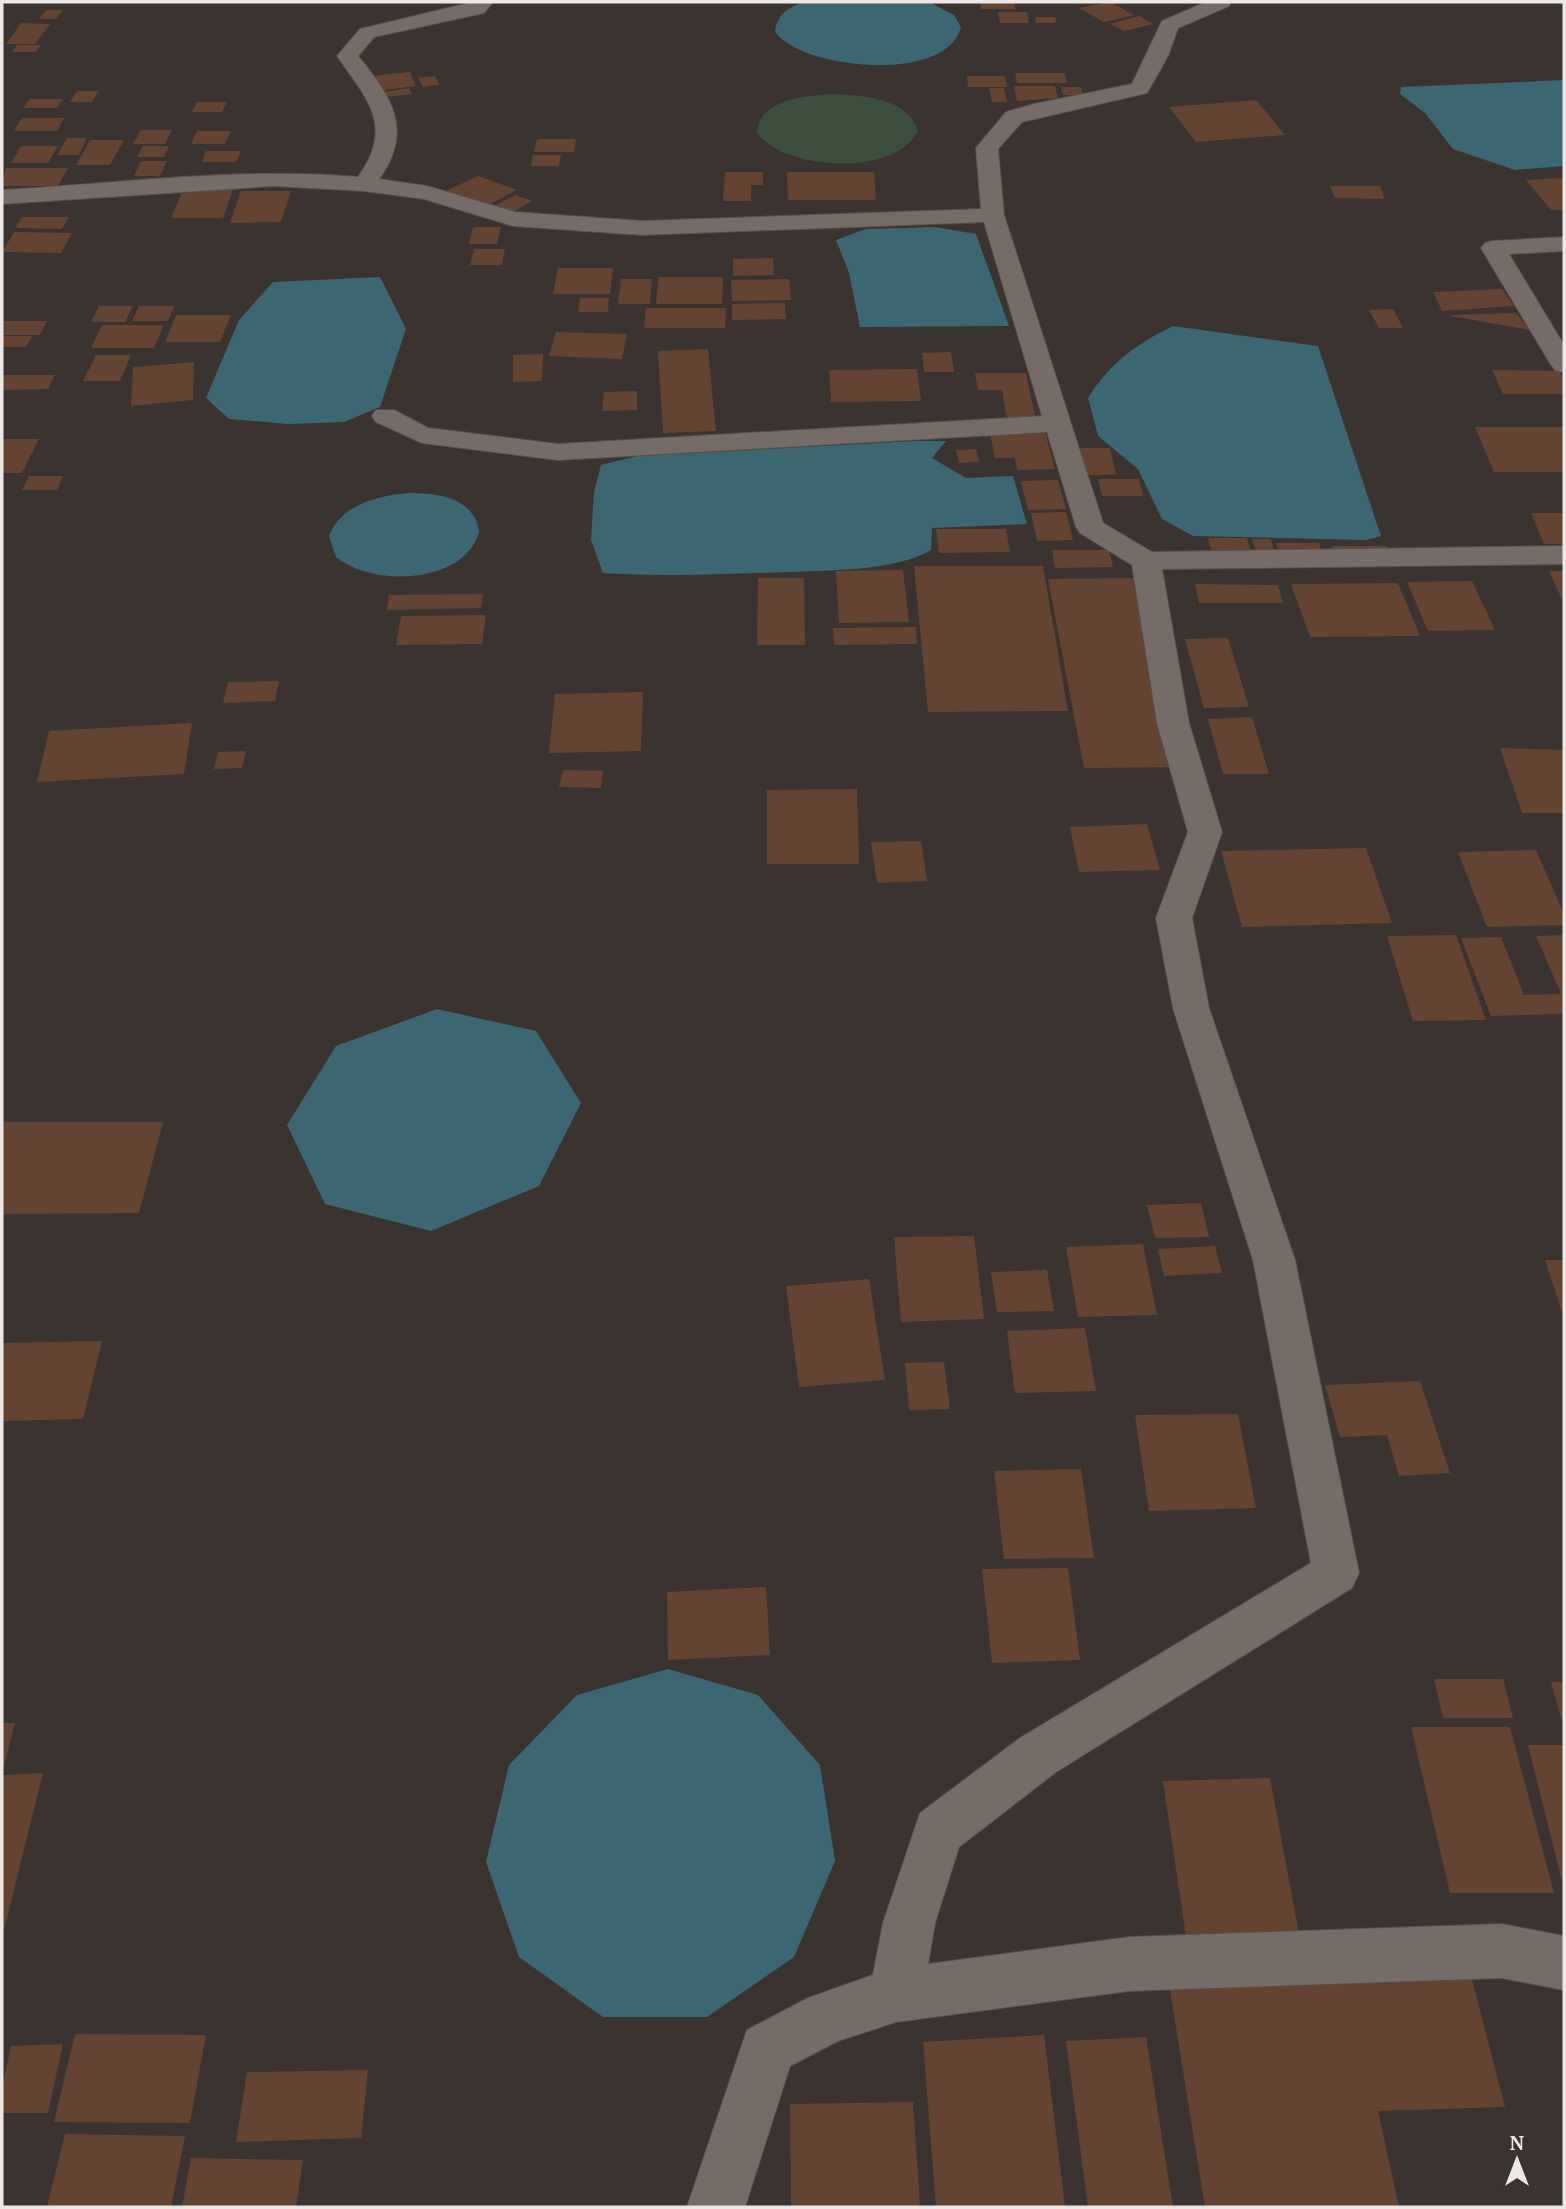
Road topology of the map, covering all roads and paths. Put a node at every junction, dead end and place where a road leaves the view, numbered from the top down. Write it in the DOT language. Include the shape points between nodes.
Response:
graph roads {
  1 [pos="483,2"];
  2 [pos="1222,2"];
  3 [pos="364,184"];
  4 [pos="2,197"];
  5 [pos="993,215"];
  6 [pos="1564,244"];
  7 [pos="1564,365"];
  8 [pos="385,416"];
  9 [pos="1057,423"];
  10 [pos="1564,555"];
  11 [pos="1146,561"];
  12 [pos="1564,1963"];
  13 [pos="896,1995"];
  14 [pos="716,2207"];
  1 -- 3 [label="street" via="477,9 367,33 347,56 381,101 385,124 384,154"];
  2 -- 5 [label="street" via="1169,25 1140,89 1014,117 987,148"];
  3 -- 4 [label="street" via="241,177"];
  3 -- 5 [label="street" via="427,193 513,219 642,228"];
  5 -- 9 [label="street"];
  6 -- 7 [label="street" via="1493,248"];
  8 -- 9 [label="street" via="422,435 558,452"];
  9 -- 11 [label="street" via="1090,527"];
  10 -- 11 [label="street"];
  11 -- 13 [label="street" via="1173,723 1205,832 1174,918 1191,1008 1273,1260 1336,1573 1038,1755 938,1831 909,1923"];
  12 -- 13 [label="street" via="1502,1951 1129,1964"];
  13 -- 14 [label="street" via="827,2017 766,2049 757,2090"];
}
